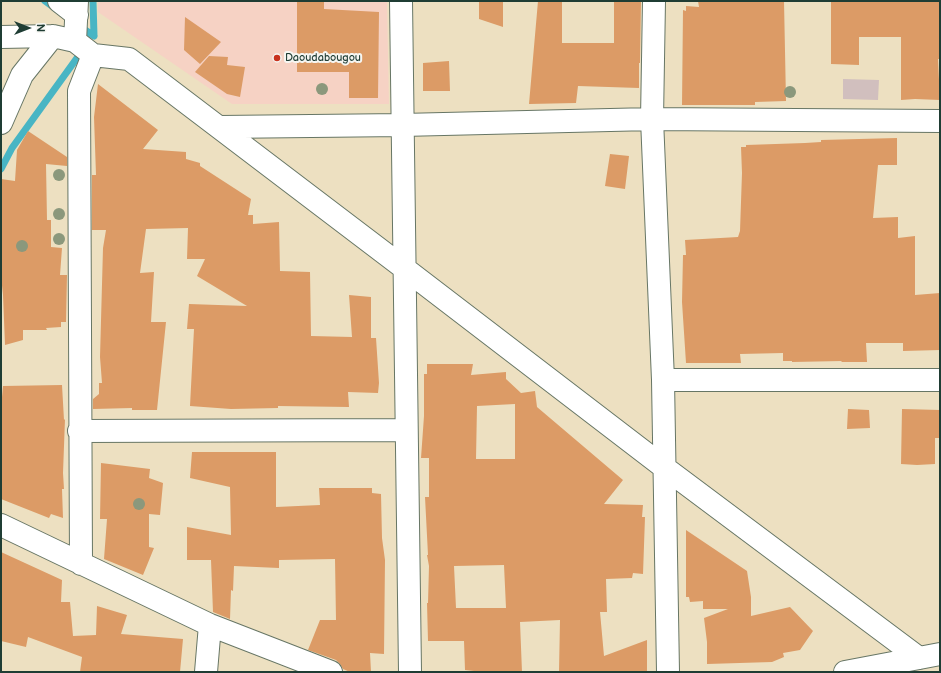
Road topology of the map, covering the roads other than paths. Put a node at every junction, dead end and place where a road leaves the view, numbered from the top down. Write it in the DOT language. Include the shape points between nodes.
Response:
graph roads {
  1 [pos="59,1"];
  2 [pos="401,1"];
  3 [pos="654,1"];
  4 [pos="77,8"];
  5 [pos="53,36"];
  6 [pos="1,38"];
  7 [pos="75,42"];
  8 [pos="93,55"];
  9 [pos="652,119"];
  10 [pos="940,121"];
  11 [pos="1,123"];
  12 [pos="402,125"];
  13 [pos="220,128"];
  14 [pos="404,268"];
  15 [pos="663,380"];
  16 [pos="940,380"];
  17 [pos="406,430"];
  18 [pos="79,431"];
  19 [pos="665,468"];
  20 [pos="1,525"];
  21 [pos="80,564"];
  22 [pos="210,625"];
  23 [pos="940,654"];
  24 [pos="919,658"];
  25 [pos="206,672"];
  26 [pos="331,672"];
  27 [pos="410,672"];
  28 [pos="668,672"];
  29 [pos="845,672"];
  1 -- 4 [label="street"];
  2 -- 12 [label="street"];
  3 -- 9 [label="street"];
  4 -- 7 [label="street"];
  5 -- 6 [label="street"];
  5 -- 7 [label="street"];
  5 -- 11 [label="street" via="22,75"];
  7 -- 8 [label="street"];
  8 -- 13 [label="street" via="129,59"];
  8 -- 18 [label="street" via="79,91"];
  9 -- 10 [label="street"];
  9 -- 12 [label="street"];
  9 -- 15 [label="street"];
  12 -- 13 [label="street"];
  12 -- 14 [label="street"];
  13 -- 14 [label="street"];
  14 -- 17 [label="street"];
  14 -- 19 [label="street"];
  15 -- 16 [label="street"];
  15 -- 19 [label="street"];
  17 -- 18 [label="street"];
  17 -- 27 [label="street"];
  18 -- 21 [label="street"];
  19 -- 24 [label="street"];
  19 -- 28 [label="street"];
  20 -- 21 [label="street"];
  21 -- 22 [label="street"];
  22 -- 25 [label="street"];
  22 -- 26 [label="street"];
  23 -- 24 [label="street"];
  24 -- 29 [label="street"];
}
